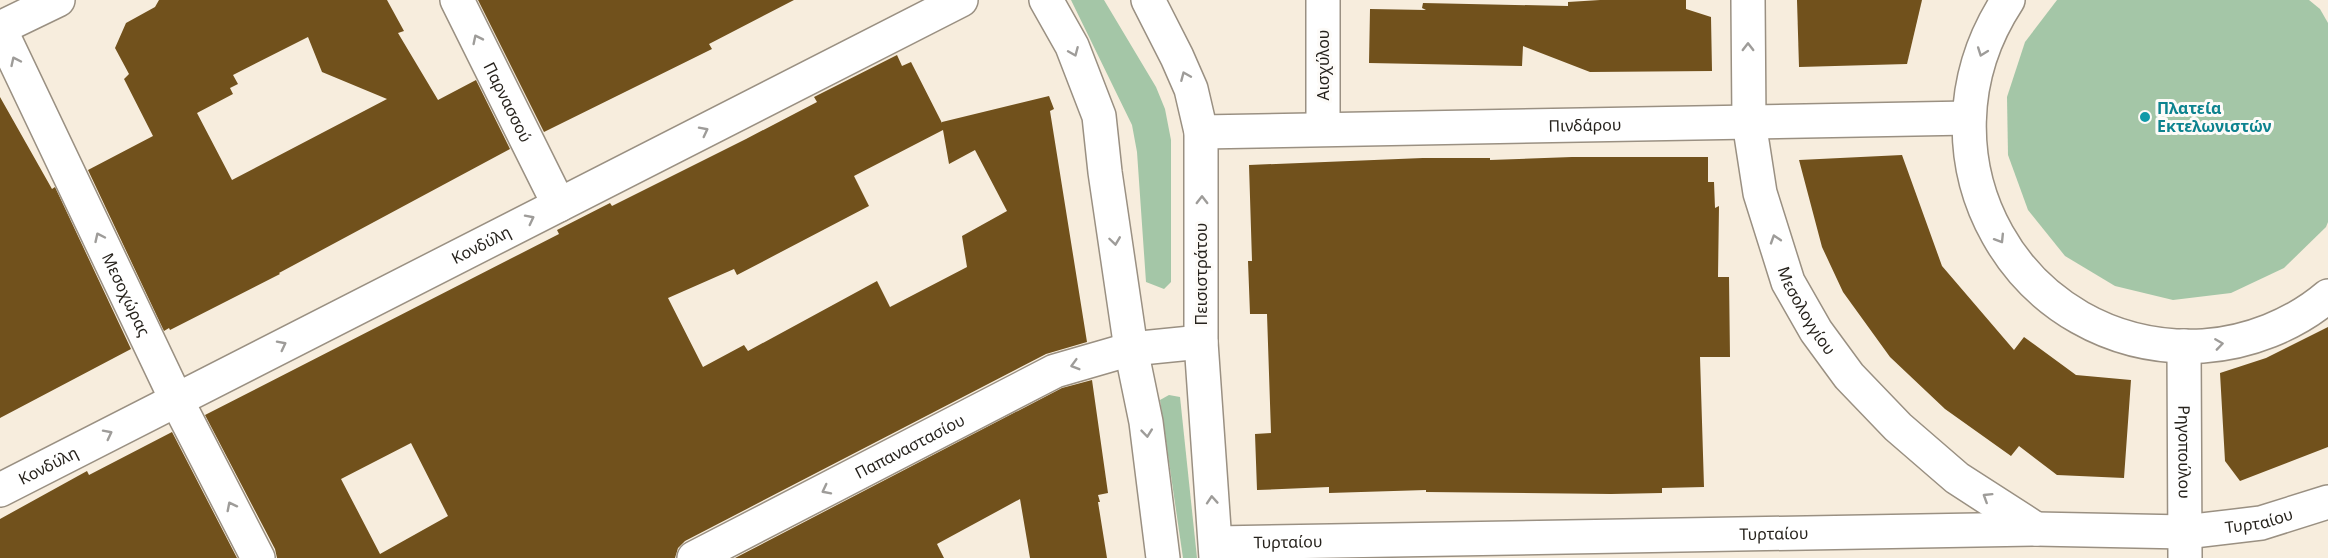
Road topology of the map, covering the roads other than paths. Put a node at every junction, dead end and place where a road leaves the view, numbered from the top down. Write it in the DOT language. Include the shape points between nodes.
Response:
graph roads {
  1 [pos="58,0"];
  2 [pos="457,0"];
  3 [pos="961,0"];
  4 [pos="1046,0"];
  5 [pos="1148,0"];
  6 [pos="1323,0"];
  7 [pos="1748,0"];
  8 [pos="2008,0"];
  9 [pos="0,29"];
  10 [pos="1969,118"];
  11 [pos="1749,122"];
  12 [pos="1323,129"];
  13 [pos="1201,132"];
  14 [pos="559,205"];
  15 [pos="2328,296"];
  16 [pos="1201,342"];
  17 [pos="2184,346"];
  18 [pos="1131,349"];
  19 [pos="176,399"];
  20 [pos="0,490"];
  21 [pos="2328,502"];
  22 [pos="2036,529"];
  23 [pos="2185,545"];
  24 [pos="1216,550"];
  25 [pos="258,558"];
  26 [pos="694,558"];
  27 [pos="1163,558"];
  1 -- 9 [label="street"];
  14 -- 2 [label="street, Παρνασσού, one-way"];
  14 -- 3 [label="street, Κονδύλη, one-way"];
  4 -- 18 [label="street, one-way" via="1072,46 1099,116"];
  13 -- 5 [label="street, Πεισιστράτου, one-way" via="1191,89"];
  6 -- 12 [label="street, Αισχύλου"];
  11 -- 7 [label="street, Μεσολογγίου, one-way"];
  8 -- 10 [label="street, one-way" via="1979,59"];
  19 -- 9 [label="street, Μεσοχώρας, one-way"];
  10 -- 11 [label="street, Πινδάρου"];
  10 -- 17 [label="street, one-way" via="1971,163 1983,206 2007,252 2032,282 2062,307 2096,326 2145,342"];
  11 -- 12 [label="street, Πινδάρου"];
  22 -- 11 [label="street, Μεσολογγίου, one-way" via="1957,478 1898,427 1849,376 1816,331 1788,282 1760,193"];
  12 -- 13 [label="street, Πινδάρου"];
  16 -- 13 [label="street, Πεισιστράτου, one-way"];
  19 -- 14 [label="street, Κονδύλη, one-way"];
  17 -- 15 [label="street, one-way" via="2232,342 2267,332"];
  16 -- 18 [label="street, Παπαναστασίου"];
  24 -- 16 [label="street, Πεισιστράτου, one-way"];
  17 -- 23 [label="street, Ρηγοπούλου"];
  18 -- 26 [label="street, Παπαναστασίου, one-way" via="1055,371"];
  18 -- 27 [label="street, one-way" via="1146,422"];
  20 -- 19 [label="street, Κονδύλη, one-way"];
  25 -- 19 [label="street, Μεσοχώρας, one-way"];
  21 -- 23 [label="street, Τυρταίου"];
  22 -- 23 [label="street, Τυρταίου"];
  22 -- 24 [label="street, Τυρταίου"];
}
